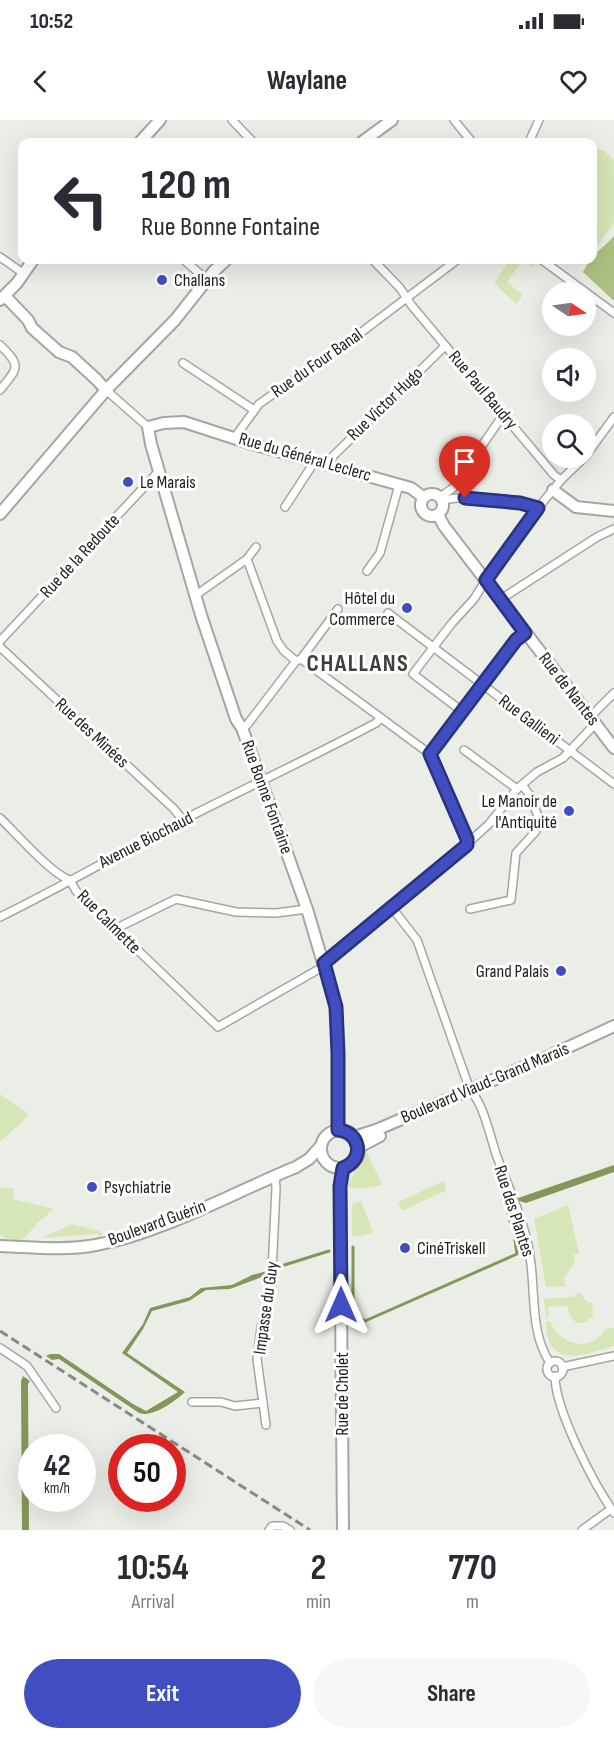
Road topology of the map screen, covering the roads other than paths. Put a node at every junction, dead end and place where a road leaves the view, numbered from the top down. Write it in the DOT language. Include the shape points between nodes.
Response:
graph roads {
  1 [pos="160,120"];
  2 [pos="232,120"];
  3 [pos="392,120"];
  4 [pos="454,120"];
  5 [pos="539,120"];
  6 [pos="144,138"];
  7 [pos="249,138"];
  8 [pos="367,138"];
  9 [pos="469,138"];
  10 [pos="531,138"];
  11 [pos="0,256"];
  12 [pos="30,264"];
  13 [pos="188,264"];
  14 [pos="222,264"];
  15 [pos="377,264"];
  16 [pos="452,264"];
  17 [pos="547,264"];
  18 [pos="23,273"];
  19 [pos="207,280"];
  20 [pos="3,298"];
  21 [pos="408,298"];
  22 [pos="614,313"];
  23 [pos="0,345"];
  24 [pos="445,346"];
  25 [pos="183,363"];
  26 [pos="0,390"];
  27 [pos="106,390"];
  28 [pos="254,410"];
  29 [pos="503,415"];
  30 [pos="614,417"];
  31 [pos="148,427"];
  32 [pos="235,437"];
  33 [pos="321,462"];
  34 [pos="159,471"];
  35 [pos="561,480"];
  36 [pos="399,485"];
  37 [pos="554,490"];
  38 [pos="423,497"];
  39 [pos="441,499"];
  40 [pos="285,507"];
  41 [pos="538,508"];
  42 [pos="614,511"];
  43 [pos="0,514"];
  44 [pos="438,515"];
  45 [pos="614,529"];
  46 [pos="256,547"];
  47 [pos="247,559"];
  48 [pos="367,571"];
  49 [pos="486,580"];
  50 [pos="196,595"];
  51 [pos="501,599"];
  52 [pos="338,609"];
  53 [pos="388,613"];
  54 [pos="525,633"];
  55 [pos="0,641"];
  56 [pos="0,647"];
  57 [pos="433,648"];
  58 [pos="299,660"];
  59 [pos="483,685"];
  60 [pos="614,693"];
  61 [pos="463,712"];
  62 [pos="381,718"];
  63 [pos="593,721"];
  64 [pos="242,728"];
  65 [pos="614,748"];
  66 [pos="464,750"];
  67 [pos="570,751"];
  68 [pos="430,754"];
  69 [pos="262,781"];
  70 [pos="614,784"];
  71 [pos="520,787"];
  72 [pos="0,818"];
  73 [pos="183,820"];
  74 [pos="467,845"];
  75 [pos="70,880"];
  76 [pos="392,908"];
  77 [pos="307,909"];
  78 [pos="470,909"];
  79 [pos="0,917"];
  80 [pos="117,930"];
  81 [pos="324,963"];
  82 [pos="614,1026"];
  83 [pos="614,1034"];
  84 [pos="472,1093"];
  85 [pos="338,1130"];
  86 [pos="356,1142"];
  87 [pos="320,1147"];
  88 [pos="335,1166"];
  89 [pos="296,1167"];
  90 [pos="275,1176"];
  91 [pos="0,1241"];
  92 [pos="5,1246"];
  93 [pos="0,1348"];
  94 [pos="614,1356"];
  95 [pos="550,1362"];
  96 [pos="562,1367"];
  97 [pos="555,1376"];
  98 [pos="192,1402"];
  99 [pos="263,1404"];
  100 [pos="56,1408"];
  101 [pos="266,1425"];
  102 [pos="613,1511"];
  103 [pos="269,1530"];
  104 [pos="290,1530"];
  105 [pos="343,1530"];
  106 [pos="582,1530"];
  1 -- 6 [label="street"];
  2 -- 7 [label="street"];
  3 -- 8 [label="street"];
  4 -- 9 [label="street"];
  5 -- 10 [label="street"];
  11 -- 18 [label="street"];
  12 -- 18 [label="street"];
  13 -- 19 [label="street"];
  14 -- 19 [label="street"];
  15 -- 21 [label="street, Rue Paul Baudry"];
  16 -- 21 [label="street, Rue du Four Banal"];
  17 -- 22 [label="street"];
  18 -- 20 [label="street"];
  19 -- 27 [label="street" via="175,320"];
  20 -- 27 [label="street" via="32,328 59,352 72,357"];
  21 -- 24 [label="street, Rue Paul Baudry"];
  21 -- 28 [label="street, Rue du Four Banal"];
  23 -- 26 [label="street" via="16,365"];
  24 -- 29 [label="street, Rue Paul Baudry"];
  24 -- 33 [label="street, Rue Victor Hugo"];
  25 -- 28 [label="street"];
  27 -- 31 [label="street"];
  27 -- 43 [label="street"];
  28 -- 32 [label="street, Rue du Four Banal"];
  29 -- 35 [label="street, Rue Paul Baudry"];
  29 -- 39 [label="street" via="453,488"];
  30 -- 35 [label="street" via="585,457"];
  31 -- 32 [label="street, Rue du Général Leclerc" via="184,422"];
  31 -- 34 [label="street, Rue Bonne Fontaine"];
  32 -- 33 [label="street, Rue du Général Leclerc"];
  33 -- 36 [label="street, Rue du Général Leclerc"];
  33 -- 40 [label="street, Rue Victor Hugo"];
  34 -- 50 [label="street, Rue Bonne Fontaine"];
  34 -- 55 [label="street, Rue de la Redoute"];
  35 -- 37 [label="street"];
  36 -- 38 [label="street, Rue du Général Leclerc"];
  36 -- 48 [label="street" via="380,553"];
  37 -- 41 [label="street"];
  37 -- 42 [label="street" via="576,507"];
  38 -- 39 [label="street" via="430,494"];
  38 -- 44 [label="street" via="423,513"];
  39 -- 41 [label="street" via="520,503"];
  39 -- 44 [label="street" via="442,510"];
  41 -- 49 [label="street"];
  44 -- 49 [label="street, Rue de Nantes"];
  45 -- 51 [label="street"];
  46 -- 47 [label="street"];
  47 -- 50 [label="street"];
  47 -- 58 [label="street" via="277,641"];
  49 -- 51 [label="street, Rue de Nantes"];
  49 -- 57 [label="street"];
  50 -- 64 [label="street, Rue Bonne Fontaine"];
  51 -- 54 [label="street, Rue de Nantes"];
  52 -- 58 [label="street"];
  53 -- 57 [label="street, Rue Gallieni"];
  54 -- 59 [label="street"];
  54 -- 63 [label="street, Rue de Nantes"];
  56 -- 73 [label="street, Rue des Minées"];
  57 -- 59 [label="street, Rue Gallieni"];
  57 -- 61 [label="street" via="413,674"];
  58 -- 62 [label="street"];
  58 -- 64 [label="street"];
  59 -- 61 [label="street"];
  59 -- 67 [label="street, Rue Gallieni"];
  60 -- 63 [label="street"];
  61 -- 68 [label="street"];
  62 -- 68 [label="street"];
  62 -- 69 [label="street, Avenue Biochaud"];
  63 -- 65 [label="street, Rue de Nantes"];
  63 -- 67 [label="street"];
  64 -- 69 [label="street, Rue Bonne Fontaine"];
  66 -- 71 [label="street"];
  67 -- 70 [label="street, Rue Gallieni"];
  67 -- 71 [label="street"];
  68 -- 74 [label="street"];
  69 -- 73 [label="street, Avenue Biochaud"];
  69 -- 77 [label="street, Rue Bonne Fontaine"];
  71 -- 74 [label="street"];
  71 -- 78 [label="street" via="529,794 538,816 536,831 516,853 511,900"];
  72 -- 75 [label="street, Rue Calmette" via="53,870"];
  73 -- 75 [label="street, Avenue Biochaud"];
  74 -- 76 [label="street"];
  75 -- 79 [label="street, Avenue Biochaud"];
  75 -- 80 [label="street, Rue Calmette" via="76,891"];
  76 -- 81 [label="street"];
  76 -- 84 [label="street, Rue des Plantes" via="417,940"];
  77 -- 80 [label="street" via="236,912 176,899"];
  77 -- 81 [label="street, Rue Bonne Fontaine"];
  80 -- 81 [label="street, Rue Calmette" via="218,1027"];
  81 -- 85 [label="street, Rue Bonne Fontaine" via="336,1007"];
  82 -- 84 [label="street, Boulevard Viaud-Grand Marais"];
  83 -- 84 [label="street, Boulevard Viaud-Grand Marais"];
  84 -- 86 [label="street, Boulevard Viaud-Grand Marais" via="369,1140"];
  84 -- 95 [label="street, Rue des Plantes" via="513,1194 531,1263 539,1338"];
  85 -- 86 [label="street" via="344,1130"];
  85 -- 87 [label="street" via="328,1133"];
  86 -- 88 [label="street" via="357,1158"];
  87 -- 88 [label="street"];
  87 -- 89 [label="street, Boulevard Guérin"];
  88 -- 89 [label="street, Boulevard Guérin"];
  88 -- 105 [label="street, Rue de Cholet" via="340,1186"];
  89 -- 90 [label="street, Boulevard Guérin"];
  90 -- 92 [label="street, Boulevard Guérin" via="179,1218 107,1243 53,1250"];
  90 -- 99 [label="street, Impasse du Guy" via="273,1275 257,1359"];
  91 -- 92 [label="street, Boulevard Guérin"];
  93 -- 100 [label="street" via="30,1370"];
  94 -- 96 [label="street"];
  95 -- 96 [label="street" via="558,1361"];
  95 -- 97 [label="street, Rue des Plantes" via="548,1371"];
  96 -- 97 [label="street"];
  97 -- 102 [label="street, Rue des Plantes" via="557,1395 579,1450"];
  98 -- 99 [label="street"];
  99 -- 101 [label="street, Impasse du Guy"];
  102 -- 106 [label="street"];
  103 -- 104 [label="street" via="283,1526"];
}
